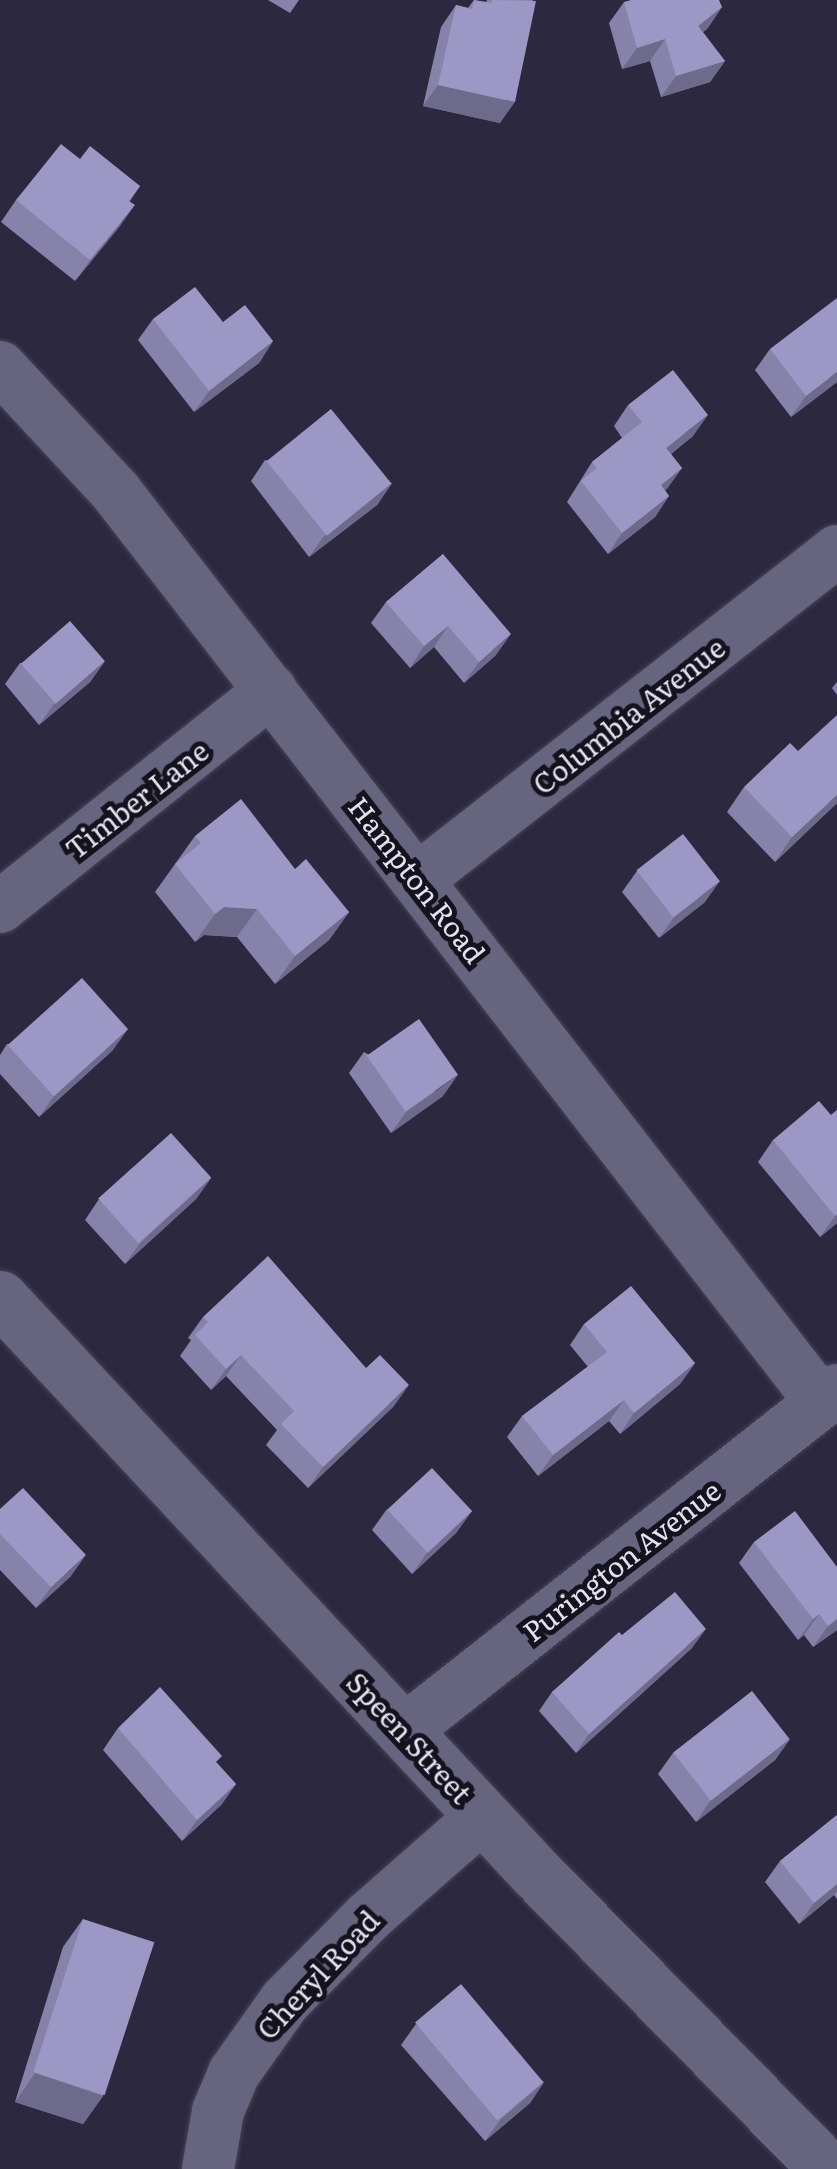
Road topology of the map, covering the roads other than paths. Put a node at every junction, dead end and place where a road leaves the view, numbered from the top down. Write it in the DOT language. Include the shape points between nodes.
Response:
graph roads {
  1 [pos="0,367"];
  2 [pos="837,551"];
  3 [pos="271,691"];
  4 [pos="418,879"];
  5 [pos="0,907"];
  6 [pos="0,1298"];
  7 [pos="829,1396"];
  8 [pos="405,1730"];
  9 [pos="483,1816"];
  10 [pos="208,2169"];
  11 [pos="827,2169"];
  1 -- 3 [label="street, Hampton Road" via="116,492"];
  2 -- 4 [label="street, Columbia Avenue"];
  3 -- 4 [label="street, Hampton Road"];
  3 -- 5 [label="street, Timber Lane"];
  4 -- 7 [label="street, Hampton Road"];
  6 -- 8 [label="street, Speen Street"];
  7 -- 8 [label="street, Purington Avenue"];
  8 -- 9 [label="street, Speen Street"];
  9 -- 10 [label="street, Cheryl Road" via="368,1916 276,2012 234,2074 218,2111"];
  9 -- 11 [label="street, Speen Street"];
}
